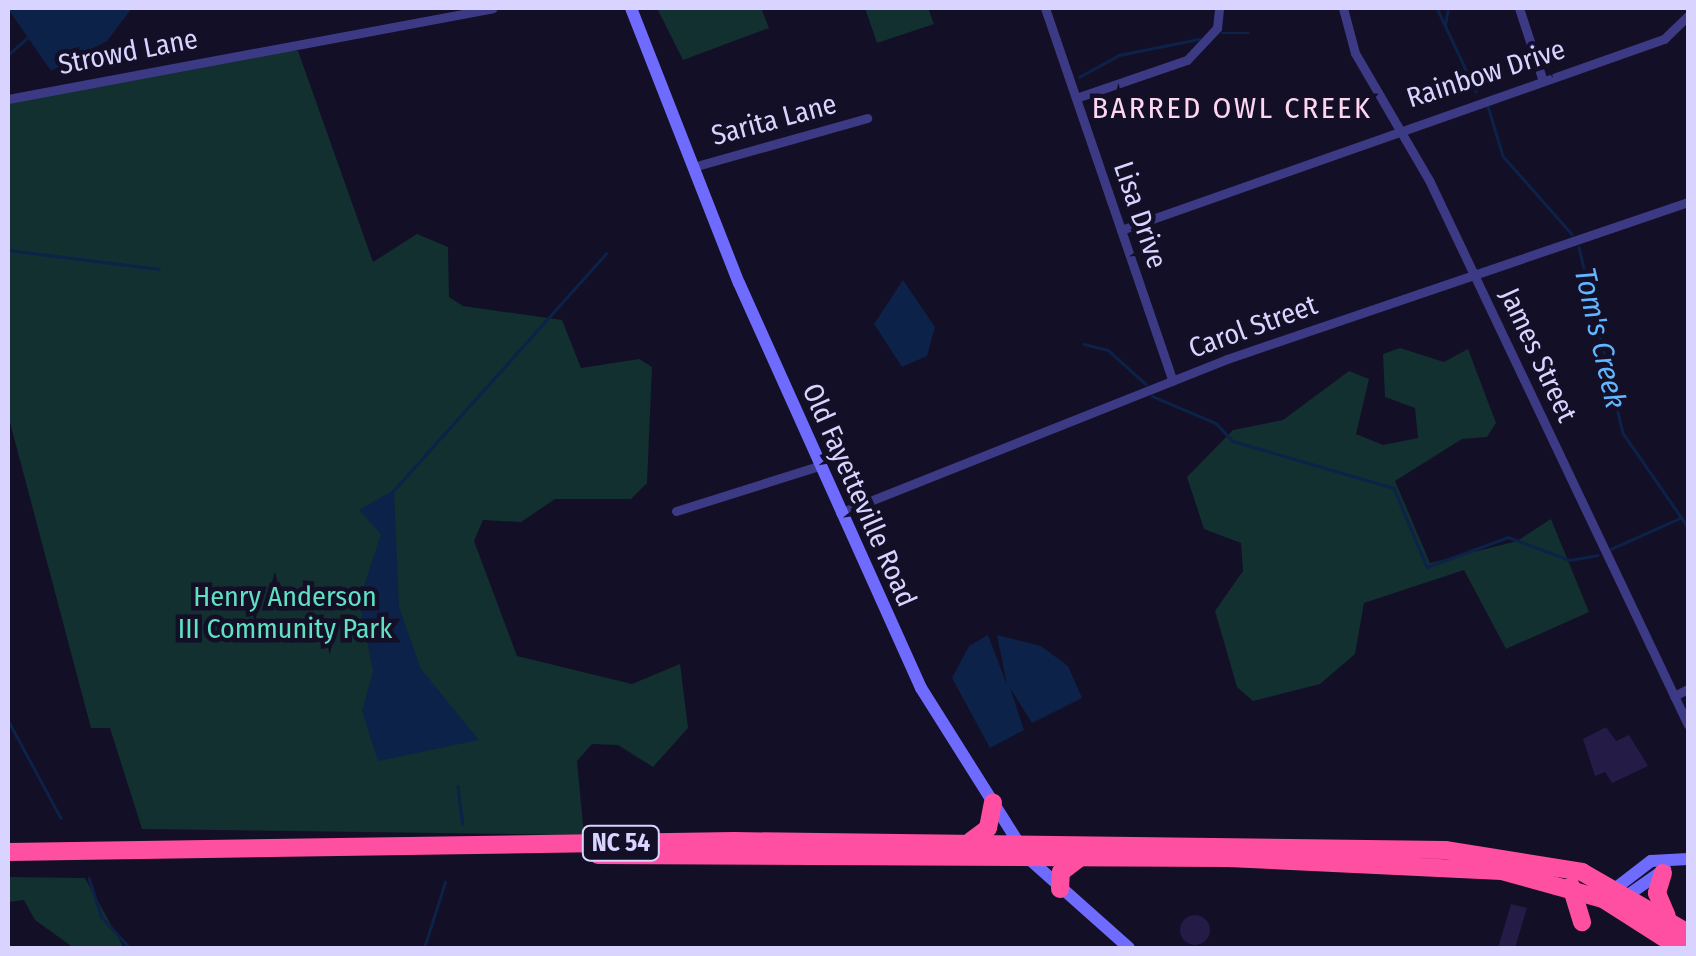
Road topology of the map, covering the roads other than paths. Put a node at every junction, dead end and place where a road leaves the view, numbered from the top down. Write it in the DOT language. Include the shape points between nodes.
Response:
graph roads {
  1 [pos="493,8"];
  2 [pos="631,8"];
  3 [pos="1045,8"];
  4 [pos="1219,8"];
  5 [pos="1343,8"];
  6 [pos="1519,8"];
  7 [pos="1688,16"];
  8 [pos="1542,78"];
  9 [pos="1076,98"];
  10 [pos="8,99"];
  11 [pos="867,118"];
  12 [pos="1402,126"];
  13 [pos="693,167"];
  14 [pos="1688,202"];
  15 [pos="1121,230"];
  16 [pos="1474,272"];
  17 [pos="1173,380"];
  18 [pos="819,466"];
  19 [pos="676,510"];
  20 [pos="840,513"];
  21 [pos="1688,689"];
  22 [pos="1674,696"];
  23 [pos="1688,726"];
  24 [pos="993,802"];
  25 [pos="971,841"];
  26 [pos="1018,841"];
  27 [pos="448,850"];
  28 [pos="8,852"];
  29 [pos="1028,858"];
  30 [pos="1080,858"];
  31 [pos="1688,859"];
  32 [pos="1666,868"];
  33 [pos="1571,886"];
  34 [pos="1060,890"];
  35 [pos="1615,896"];
  36 [pos="1667,916"];
  37 [pos="1582,922"];
  38 [pos="1688,933"];
  39 [pos="1129,948"];
  40 [pos="1680,948"];
  1 -- 10 [label="street, Strowd Lane"];
  2 -- 13 [label="street, Old Fayetteville Road"];
  3 -- 9 [label="street, Lisa Drive"];
  4 -- 9 [label="street" via="1218,28 1188,60"];
  5 -- 12 [label="street, James Street" via="1361,64"];
  6 -- 8 [label="street"];
  7 -- 8 [label="street, Rainbow Drive" via="1664,39"];
  8 -- 12 [label="street, Rainbow Drive"];
  9 -- 15 [label="street, Lisa Drive"];
  11 -- 13 [label="street, Sarita Lane"];
  12 -- 15 [label="street, Rainbow Drive"];
  12 -- 16 [label="street, James Street"];
  13 -- 18 [label="street, Old Fayetteville Road"];
  14 -- 16 [label="street, Carol Street"];
  15 -- 17 [label="street, Lisa Drive"];
  16 -- 17 [label="street, Carol Street"];
  16 -- 22 [label="street, James Street"];
  17 -- 20 [label="street, Carol Street"];
  18 -- 19 [label="street"];
  18 -- 20 [label="street, Old Fayetteville Road"];
  20 -- 24 [label="street, Old Fayetteville Road" via="921,688"];
  21 -- 22 [label="street"];
  22 -- 23 [label="street, James Street"];
  24 -- 25 [label="highway" via="988,828"];
  24 -- 26 [label="street, Old Fayetteville Road"];
  25 -- 26 [label="highway, NC 54"];
  25 -- 27 [label="highway, NC 54"];
  26 -- 29 [label="street, Old Fayetteville Road"];
  26 -- 35 [label="highway, NC 54" via="1463,852 1538,860"];
  27 -- 28 [label="highway, NC 54"];
  27 -- 29 [label="highway, NC 54"];
  29 -- 30 [label="highway, NC 54"];
  29 -- 34 [label="street, Old Fayetteville Road"];
  30 -- 33 [label="highway, NC 54" via="1473,869"];
  30 -- 34 [label="highway" via="1061,872"];
  31 -- 32 [label="street"];
  32 -- 35 [label="street"];
  32 -- 36 [label="highway" via="1657,894"];
  33 -- 35 [label="highway, NC 54"];
  33 -- 37 [label="highway"];
  34 -- 39 [label="street, Old Fayetteville Road"];
  35 -- 36 [label="highway, NC 54"];
  35 -- 40 [label="highway, NC 54"];
  36 -- 38 [label="highway, NC 54"];
}
